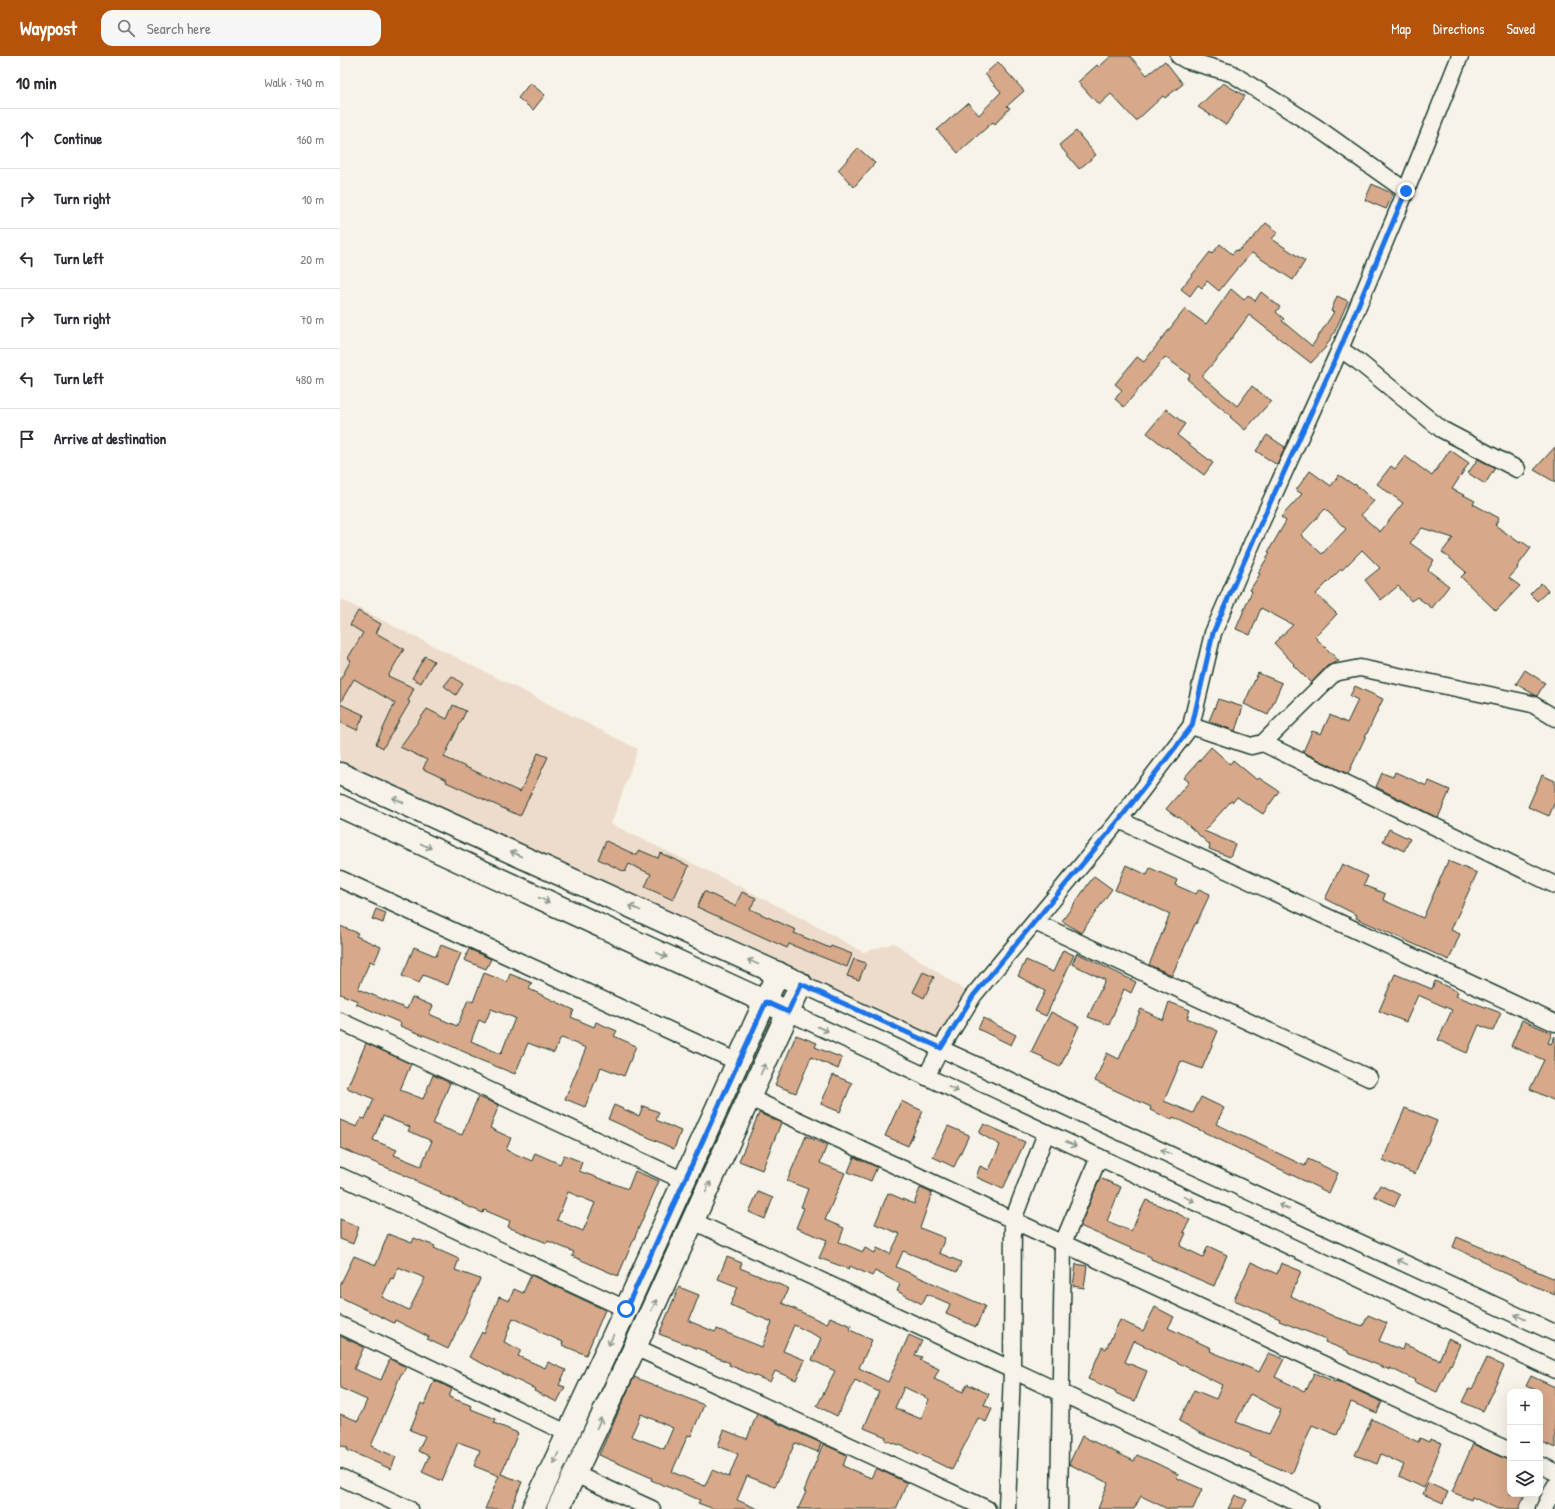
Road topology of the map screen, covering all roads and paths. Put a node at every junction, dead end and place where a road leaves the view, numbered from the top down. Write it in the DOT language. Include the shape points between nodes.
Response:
graph roads {
  1 [pos="1179,56"];
  2 [pos="1460,56"];
  3 [pos="1406,191"];
  4 [pos="1340,349"];
  5 [pos="1517,469"];
  6 [pos="1553,714"];
  7 [pos="1192,726"];
  8 [pos="1263,743"];
  9 [pos="340,774"];
  10 [pos="340,806"];
  11 [pos="1119,820"];
  12 [pos="340,879"];
  13 [pos="1555,884"];
  14 [pos="1035,922"];
  15 [pos="778,973"];
  16 [pos="801,984"];
  17 [pos="766,1002"];
  18 [pos="788,1012"];
  19 [pos="340,1021"];
  20 [pos="1555,1023"];
  21 [pos="941,1048"];
  22 [pos="738,1062"];
  23 [pos="926,1077"];
  24 [pos="1369,1078"];
  25 [pos="750,1098"];
  26 [pos="1046,1133"];
  27 [pos="1098,1157"];
  28 [pos="340,1176"];
  29 [pos="684,1181"];
  30 [pos="1013,1220"];
  31 [pos="693,1221"];
  32 [pos="1063,1243"];
  33 [pos="626,1309"];
  34 [pos="340,1325"];
  35 [pos="1555,1333"];
  36 [pos="635,1347"];
  37 [pos="1012,1370"];
  38 [pos="1555,1370"];
  39 [pos="1060,1392"];
  40 [pos="567,1433"];
  41 [pos="1507,1450"];
  42 [pos="1543,1466"];
  43 [pos="1555,1472"];
  44 [pos="574,1474"];
  45 [pos="340,1477"];
  46 [pos="1555,1486"];
  47 [pos="409,1509"];
  48 [pos="533,1509"];
  49 [pos="558,1509"];
  50 [pos="652,1509"];
  51 [pos="987,1509"];
  52 [pos="1007,1509"];
  53 [pos="1058,1509"];
  54 [pos="1310,1509"];
  55 [pos="1544,1509"];
  1 -- 3 [label="street" via="1231,73 1316,127"];
  2 -- 3 [label="street"];
  3 -- 4 [label="street"];
  4 -- 5 [label="street" via="1441,429"];
  4 -- 7 [label="street" via="1213,633"];
  6 -- 8 [label="street" via="1532,704 1360,668 1334,674"];
  7 -- 8 [label="street" via="1251,746"];
  7 -- 11 [label="street"];
  8 -- 13 [label="street"];
  15 -- 9 [label="street, one-way"];
  10 -- 17 [label="street, one-way"];
  11 -- 14 [label="street"];
  11 -- 20 [label="street"];
  12 -- 22 [label="street"];
  14 -- 21 [label="street" via="973,996"];
  14 -- 24 [label="street"];
  15 -- 16 [label="street"];
  15 -- 17 [label="street"];
  16 -- 18 [label="street"];
  16 -- 21 [label="street"];
  17 -- 18 [label="street"];
  17 -- 22 [label="street"];
  18 -- 23 [label="street, one-way"];
  25 -- 18 [label="street, one-way"];
  19 -- 29 [label="street"];
  21 -- 23 [label="street"];
  35 -- 21 [label="street, one-way"];
  22 -- 29 [label="street"];
  23 -- 26 [label="street, one-way"];
  25 -- 30 [label="street"];
  31 -- 25 [label="street, one-way"];
  26 -- 27 [label="street, one-way"];
  26 -- 30 [label="street"];
  27 -- 32 [label="street"];
  27 -- 38 [label="street, one-way"];
  28 -- 33 [label="street"];
  29 -- 33 [label="street"];
  30 -- 32 [label="street"];
  30 -- 37 [label="street"];
  36 -- 31 [label="street, one-way"];
  31 -- 37 [label="street"];
  32 -- 39 [label="street"];
  32 -- 41 [label="street"];
  33 -- 40 [label="street, one-way"];
  34 -- 40 [label="street"];
  44 -- 36 [label="street, one-way"];
  36 -- 51 [label="street"];
  37 -- 39 [label="street"];
  37 -- 52 [label="street"];
  39 -- 53 [label="street"];
  39 -- 54 [label="street"];
  40 -- 48 [label="street, one-way"];
  42 -- 43 [label="street"];
  44 -- 49 [label="street"];
  44 -- 50 [label="street"];
  45 -- 47 [label="street"];
  46 -- 55 [label="street"];
}
